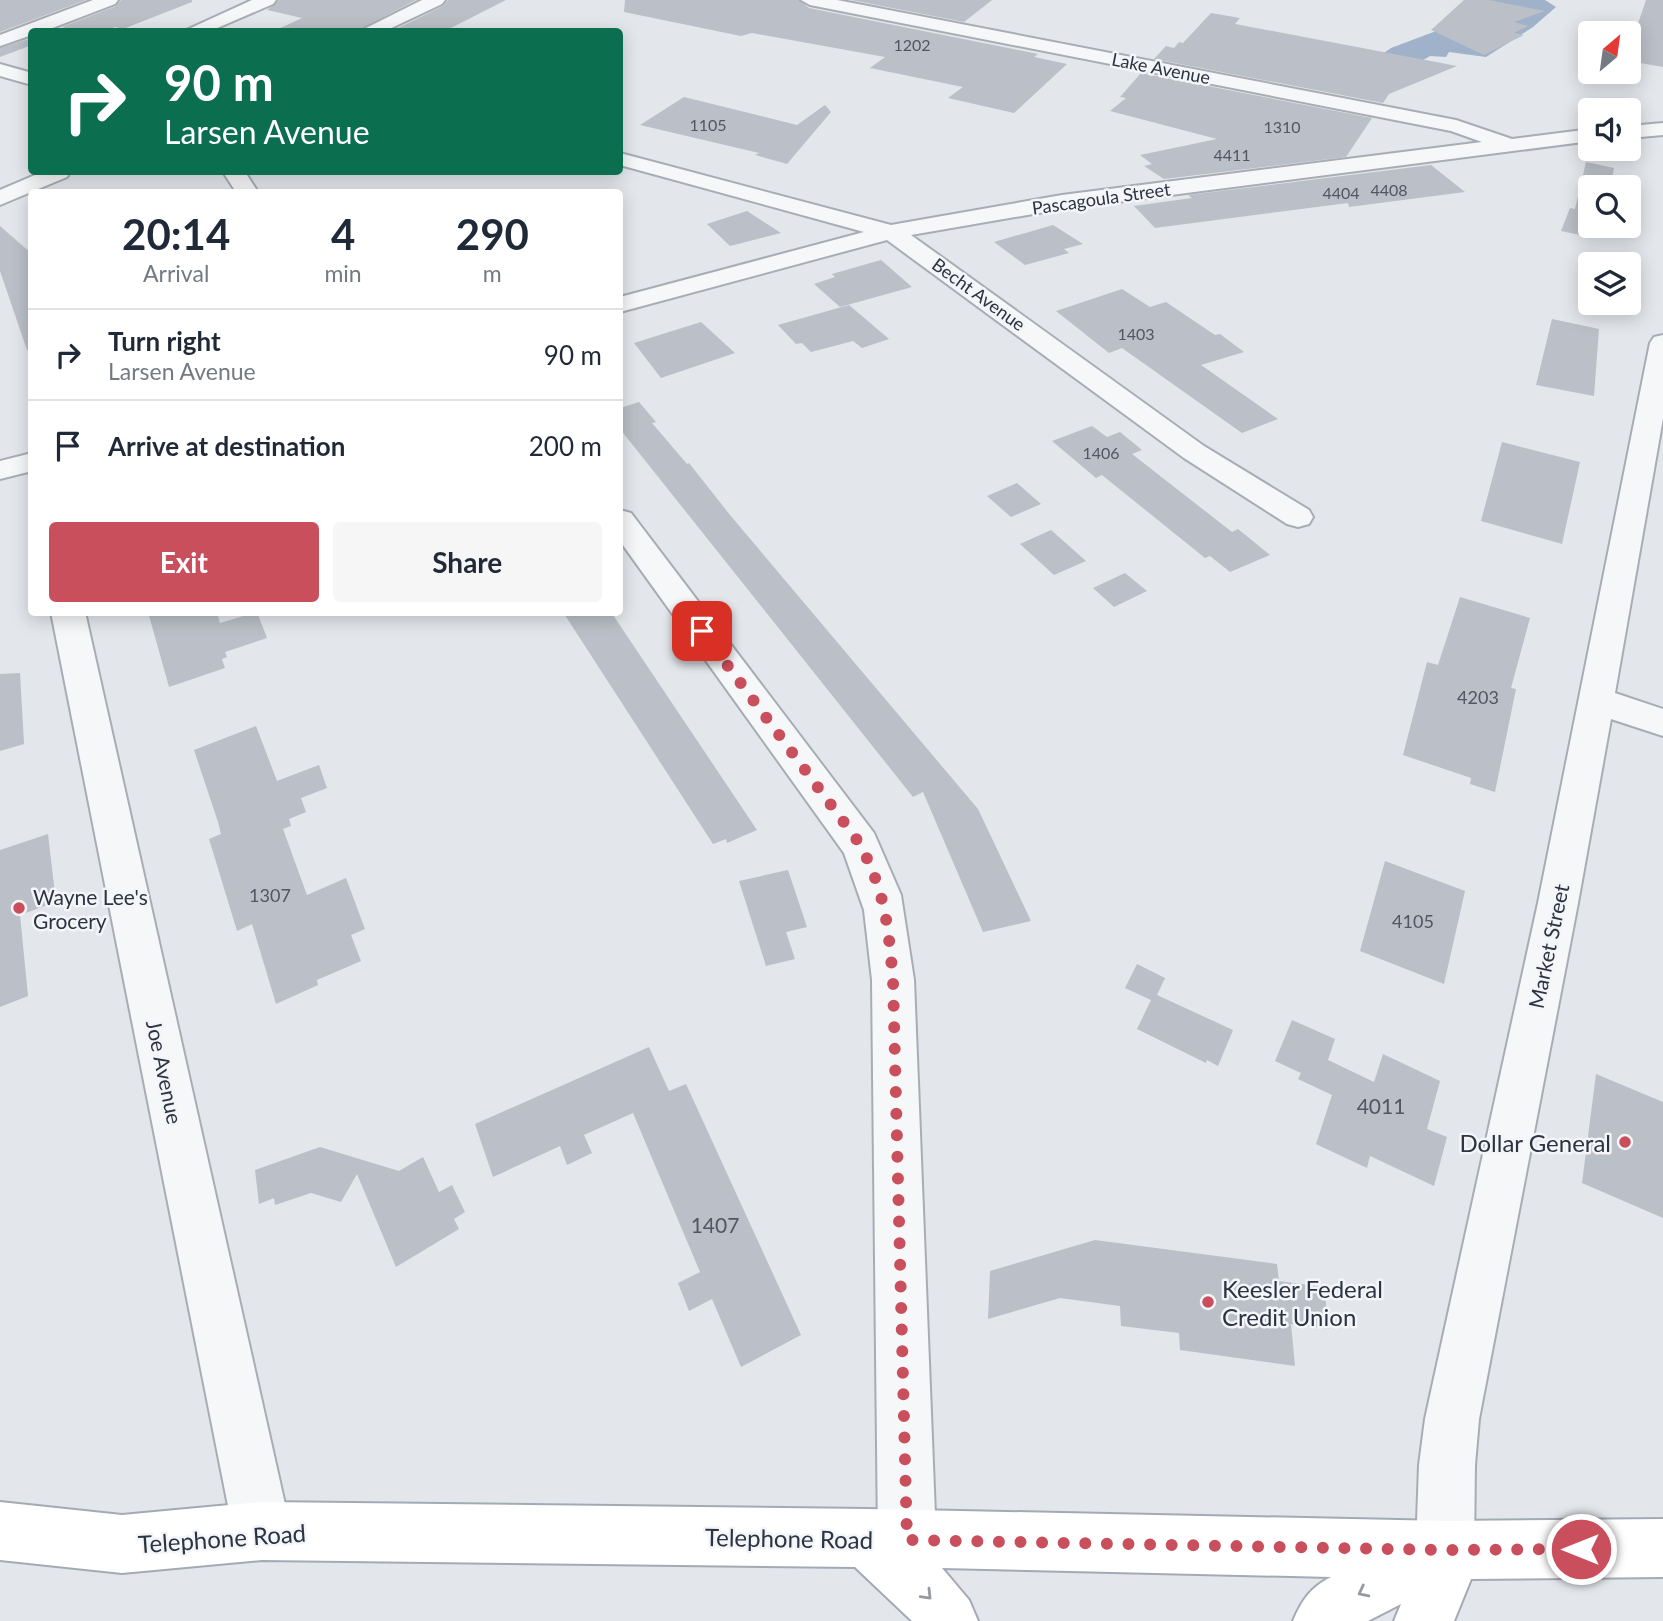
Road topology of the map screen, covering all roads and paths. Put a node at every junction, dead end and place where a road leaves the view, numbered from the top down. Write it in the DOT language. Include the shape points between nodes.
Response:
graph roads {
  1 [pos="109,0"];
  2 [pos="267,0"];
  3 [pos="436,0"];
  4 [pos="810,0"];
  5 [pos="35,28"];
  6 [pos="200,28"];
  7 [pos="376,28"];
  8 [pos="28,30"];
  9 [pos="0,41"];
  10 [pos="0,70"];
  11 [pos="28,78"];
  12 [pos="1663,129"];
  13 [pos="1641,131"];
  14 [pos="1578,137"];
  15 [pos="1508,145"];
  16 [pos="623,160"];
  17 [pos="52,175"];
  18 [pos="0,198"];
  19 [pos="891,232"];
  20 [pos="623,303"];
  21 [pos="1663,343"];
  22 [pos="28,463"];
  23 [pos="0,470"];
  24 [pos="1298,517"];
  25 [pos="623,524"];
  26 [pos="69,616"];
  27 [pos="1595,700"];
  28 [pos="1663,723"];
  29 [pos="0,1531"];
  30 [pos="262,1531"];
  31 [pos="887,1539"];
  32 [pos="1663,1548"];
  33 [pos="1445,1550"];
  34 [pos="948,1621"];
  35 [pos="1323,1621"];
  36 [pos="1424,1621"];
  1 -- 5 [label="street"];
  2 -- 6 [label="street"];
  3 -- 7 [label="street"];
  4 -- 15 [label="street, Lake Avenue" via="933,16 1456,126"];
  8 -- 9 [label="street"];
  10 -- 11 [label="street"];
  12 -- 13 [label="street"];
  14 -- 15 [label="street, Pascagoula Street"];
  15 -- 19 [label="street, Pascagoula Street" via="1062,202"];
  16 -- 19 [label="street, Becht Avenue"];
  17 -- 18 [label="street"];
  19 -- 20 [label="street, Pascagoula Street"];
  19 -- 24 [label="street, Becht Avenue" via="1194,452"];
  21 -- 27 [label="street, Market Street"];
  22 -- 23 [label="street"];
  25 -- 31 [label="street" via="860,844 887,912 893,980"];
  26 -- 30 [label="street, Joe Avenue"];
  27 -- 28 [label="street"];
  27 -- 33 [label="street, Market Street" via="1452,1419"];
  29 -- 30 [label="main road, Telephone Road" via="122,1544"];
  30 -- 31 [label="main road, Telephone Road"];
  31 -- 33 [label="main road, Telephone Road"];
  31 -- 34 [label="main road, one-way"];
  32 -- 33 [label="main road, Telephone Road"];
  33 -- 35 [label="main road, one-way" via="1339,1604"];
  33 -- 36 [label="main road, Market Street" via="1445,1573"];
}
